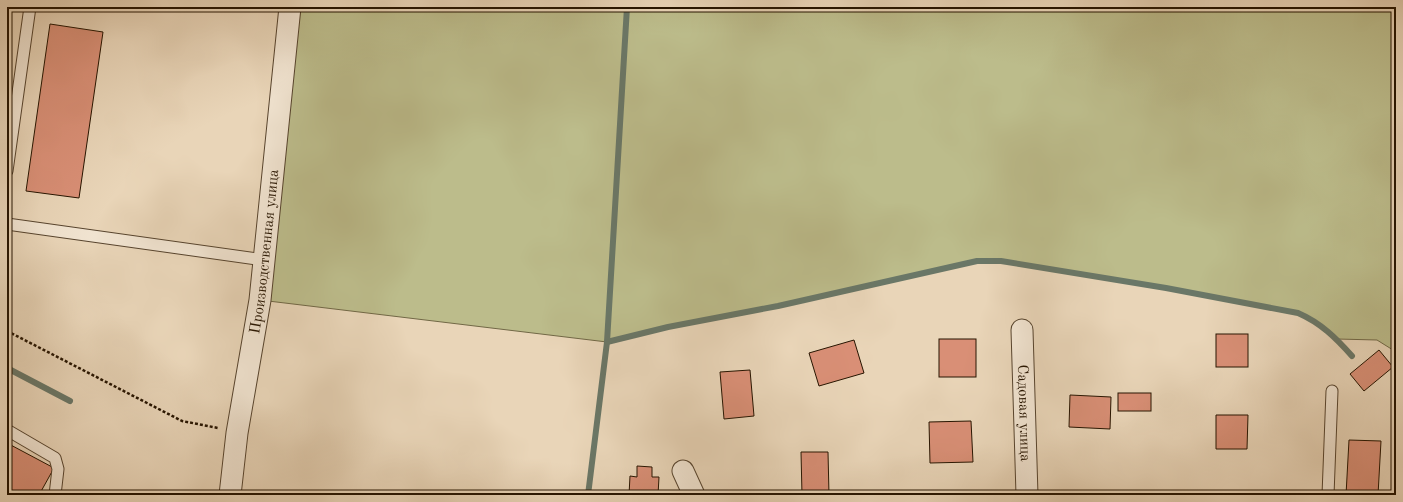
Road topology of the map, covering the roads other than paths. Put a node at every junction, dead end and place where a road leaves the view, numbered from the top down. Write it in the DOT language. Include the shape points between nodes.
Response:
graph roads {
  1 [pos="30,7"];
  2 [pos="290,7"];
  3 [pos="7,171"];
  4 [pos="7,224"];
  5 [pos="264,260"];
  6 [pos="1022,330"];
  7 [pos="1332,391"];
  8 [pos="7,430"];
  9 [pos="683,471"];
  10 [pos="55,495"];
  11 [pos="230,495"];
  12 [pos="694,495"];
  13 [pos="1027,495"];
  14 [pos="1328,495"];
  1 -- 3 [label="lane"];
  2 -- 5 [label="street, Производственная улица"];
  4 -- 5 [label="lane"];
  5 -- 11 [label="street, Производственная улица"];
  6 -- 13 [label="street, Садовая улица"];
  7 -- 14 [label="lane"];
  8 -- 10 [label="lane" via="55,458 58,469"];
  9 -- 12 [label="street"];
}
